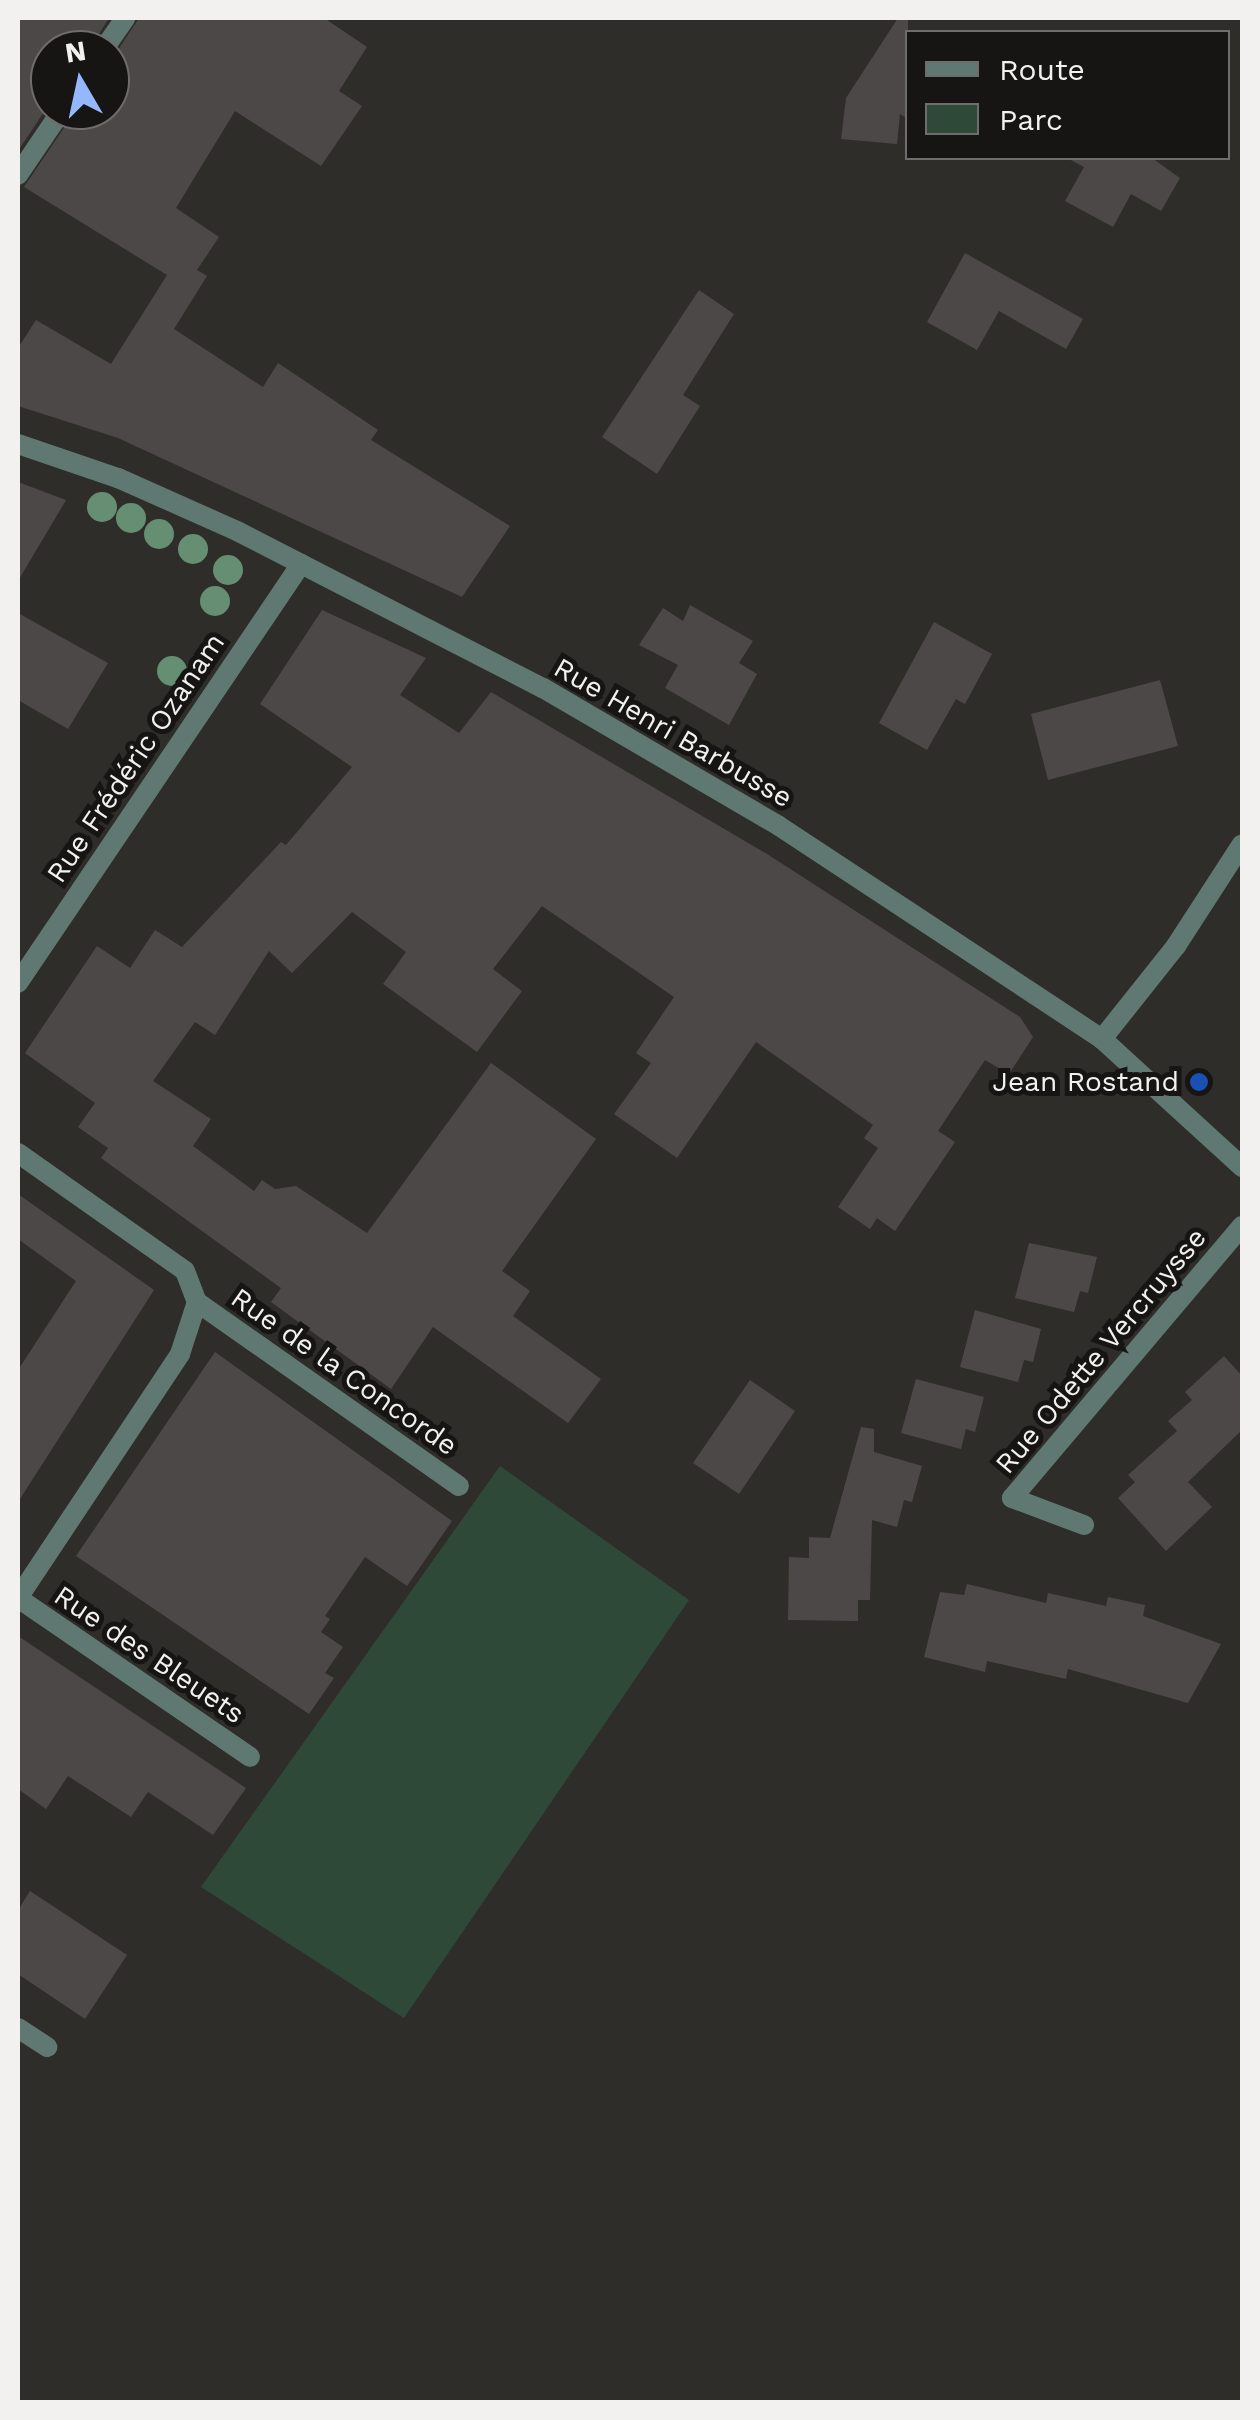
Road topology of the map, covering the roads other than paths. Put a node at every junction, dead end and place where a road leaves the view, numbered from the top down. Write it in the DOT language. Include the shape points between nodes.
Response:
graph roads {
  1 [pos="48,130"];
  2 [pos="18,175"];
  3 [pos="18,444"];
  4 [pos="301,564"];
  5 [pos="1242,844"];
  6 [pos="18,983"];
  7 [pos="1102,1039"];
  8 [pos="18,1153"];
  9 [pos="1242,1167"];
  10 [pos="1242,1226"];
  11 [pos="197,1302"];
  12 [pos="459,1486"];
  13 [pos="1084,1525"];
  14 [pos="18,1598"];
  15 [pos="250,1757"];
  16 [pos="18,2028"];
  17 [pos="46,2047"];
  1 -- 2 [label="street"];
  3 -- 4 [label="street, Rue Henri Barbusse" via="152,492"];
  4 -- 6 [label="street, Rue Frédéric Ozanam"];
  4 -- 7 [label="street, Rue Henri Barbusse" via="543,688 762,816"];
  5 -- 7 [label="street" via="1176,946"];
  7 -- 9 [label="street, Rue Henri Barbusse"];
  8 -- 11 [label="street, Rue de la Concorde" via="186,1271"];
  10 -- 13 [label="street, Rue Odette Vercruysse" via="1012,1498"];
  11 -- 12 [label="street, Rue de la Concorde"];
  11 -- 14 [label="street" via="180,1354"];
  14 -- 15 [label="street, Rue des Bleuets"];
  16 -- 17 [label="street"];
}
